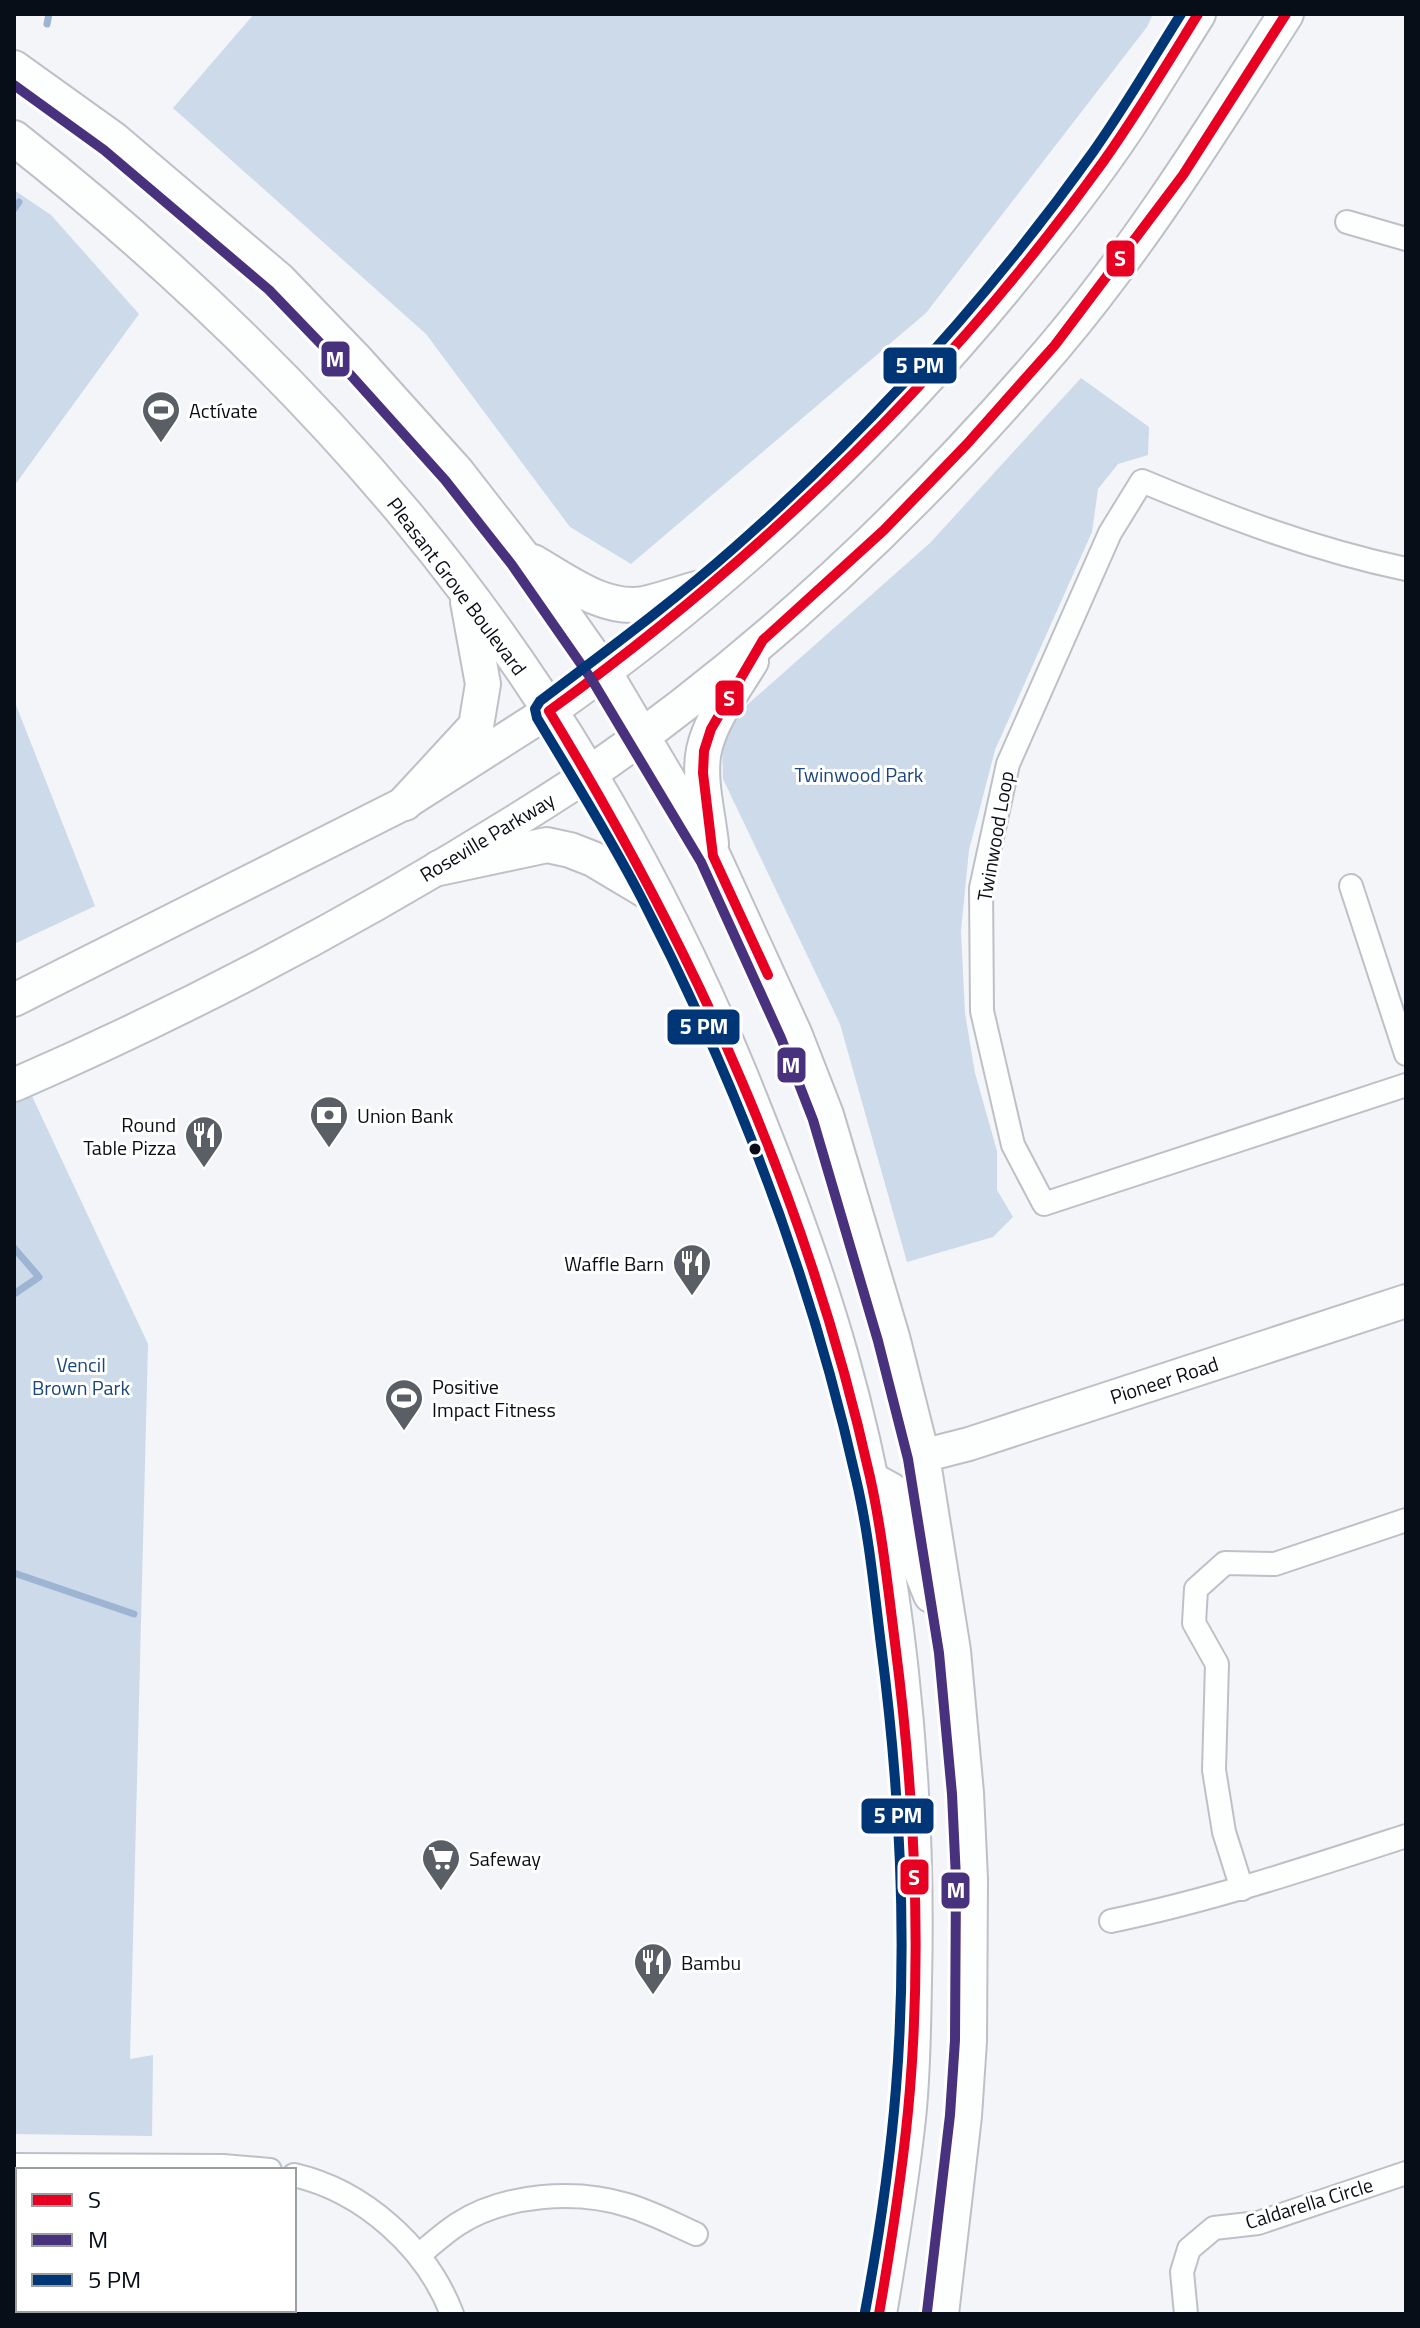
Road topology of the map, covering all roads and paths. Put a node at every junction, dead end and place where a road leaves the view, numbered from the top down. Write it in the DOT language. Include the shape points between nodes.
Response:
graph roads {
  1 [pos="1198,14"];
  2 [pos="1286,14"];
  3 [pos="14,68"];
  4 [pos="14,138"];
  5 [pos="1347,222"];
  6 [pos="1406,239"];
  7 [pos="523,557"];
  8 [pos="1406,569"];
  9 [pos="715,583"];
  10 [pos="466,594"];
  11 [pos="763,640"];
  12 [pos="604,672"];
  13 [pos="549,711"];
  14 [pos="642,738"];
  15 [pos="589,774"];
  16 [pos="405,803"];
  17 [pos="713,856"];
  18 [pos="439,868"];
  19 [pos="1351,886"];
  20 [pos="657,897"];
  21 [pos="14,1000"];
  22 [pos="1406,1054"];
  23 [pos="14,1085"];
  24 [pos="1406,1085"];
  25 [pos="1406,1301"];
  26 [pos="922,1456"];
  27 [pos="870,1479"];
  28 [pos="1406,1520"];
  29 [pos="953,1651"];
  30 [pos="1406,1836"];
  31 [pos="1242,1889"];
  32 [pos="1111,1921"];
  33 [pos="14,2165"];
  34 [pos="177,2168"];
  35 [pos="246,2168"];
  36 [pos="1406,2173"];
  37 [pos="296,2176"];
  38 [pos="696,2234"];
  39 [pos="419,2255"];
  40 [pos="452,2314"];
  41 [pos="879,2314"];
  42 [pos="941,2314"];
  43 [pos="1186,2314"];
  1 -- 9 [label="main road" via="1126,129 974,327 830,480"];
  2 -- 11 [label="main road, Roseville Parkway" via="1183,175 1055,345 884,530"];
  3 -- 7 [label="main road" via="125,149 279,280 418,427"];
  4 -- 10 [label="main road, Pleasant Grove Boulevard" via="168,267 311,408 406,515"];
  5 -- 6 [label="street"];
  7 -- 9 [label="main road" via="599,599 619,604 642,604"];
  7 -- 12 [label="main road"];
  8 -- 24 [label="street, Twinwood Loop" via="1237,521 1142,481 1110,533 1008,764 981,904 982,1011 1013,1145 1044,1204"];
  9 -- 12 [label="main road"];
  10 -- 13 [label="main road, Pleasant Grove Boulevard"];
  10 -- 16 [label="main road" via="483,684 476,726"];
  11 -- 14 [label="main road, Roseville Parkway"];
  11 -- 17 [label="main road" via="711,729 704,751"];
  12 -- 13 [label="main road"];
  12 -- 14 [label="main road"];
  13 -- 15 [label="main road, Pleasant Grove Boulevard"];
  13 -- 16 [label="main road"];
  14 -- 15 [label="main road, Roseville Parkway"];
  14 -- 17 [label="main road"];
  15 -- 18 [label="main road, Roseville Parkway"];
  15 -- 20 [label="main road, Pleasant Grove Boulevard"];
  16 -- 21 [label="main road"];
  17 -- 26 [label="main road" via="826,1115"];
  18 -- 20 [label="main road" via="547,845 593,859"];
  18 -- 23 [label="main road, Roseville Parkway" via="271,962"];
  19 -- 22 [label="street"];
  20 -- 27 [label="main road, Pleasant Grove Boulevard" via="696,971 805,1243"];
  25 -- 26 [label="main road, Pioneer Road"];
  26 -- 29 [label="main road"];
  27 -- 29 [label="main road" via="892,1491 904,1512 908,1538"];
  27 -- 41 [label="main road, Pleasant Grove Boulevard" via="907,1743 914,1879 909,2113"];
  28 -- 31 [label="street" via="1275,1564 1225,1563 1196,1589 1194,1623 1217,1664 1214,1770 1224,1832"];
  29 -- 42 [label="main road" via="970,1879 969,2041"];
  30 -- 31 [label="street"];
  31 -- 32 [label="street"];
  33 -- 34 [label="street"];
  34 -- 35 [label="street"];
  36 -- 43 [label="street, Caldarella Circle" via="1258,2223 1214,2228 1189,2249 1182,2272"];
  37 -- 39 [label="street" via="349,2197 385,2221"];
  38 -- 39 [label="street" via="627,2205 588,2197 543,2198 501,2205 459,2223"];
  39 -- 40 [label="street"];
}
